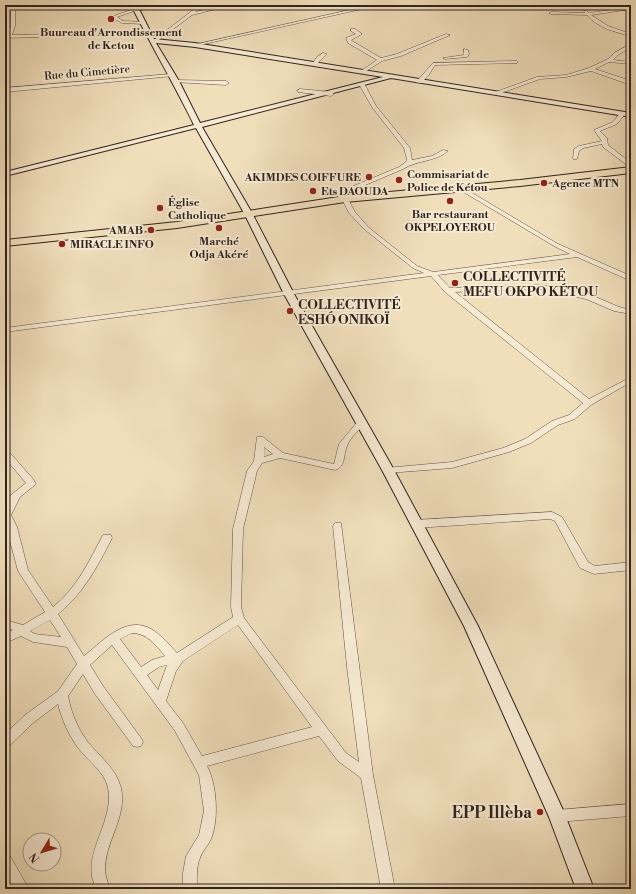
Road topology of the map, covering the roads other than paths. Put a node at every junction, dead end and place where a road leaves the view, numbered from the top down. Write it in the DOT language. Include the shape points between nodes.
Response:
graph roads {
  1 [pos="13,5"];
  2 [pos="202,5"];
  3 [pos="230,5"];
  4 [pos="378,5"];
  5 [pos="135,7"];
  6 [pos="587,8"];
  7 [pos="631,8"];
  8 [pos="551,13"];
  9 [pos="588,14"];
  10 [pos="188,16"];
  11 [pos="353,30"];
  12 [pos="448,34"];
  13 [pos="150,35"];
  14 [pos="631,35"];
  15 [pos="7,37"];
  16 [pos="195,45"];
  17 [pos="631,45"];
  18 [pos="466,50"];
  19 [pos="324,54"];
  20 [pos="313,55"];
  21 [pos="380,60"];
  22 [pos="609,61"];
  23 [pos="316,62"];
  24 [pos="515,62"];
  25 [pos="631,63"];
  26 [pos="433,64"];
  27 [pos="591,69"];
  28 [pos="363,72"];
  29 [pos="392,77"];
  30 [pos="173,78"];
  31 [pos="419,82"];
  32 [pos="226,83"];
  33 [pos="631,83"];
  34 [pos="363,86"];
  35 [pos="5,90"];
  36 [pos="300,91"];
  37 [pos="331,94"];
  38 [pos="496,94"];
  39 [pos="622,114"];
  40 [pos="631,115"];
  41 [pos="198,126"];
  42 [pos="603,142"];
  43 [pos="445,150"];
  44 [pos="575,158"];
  45 [pos="408,163"];
  46 [pos="631,166"];
  47 [pos="631,170"];
  48 [pos="5,174"];
  49 [pos="462,189"];
  50 [pos="345,199"];
  51 [pos="248,212"];
  52 [pos="5,242"];
  53 [pos="577,255"];
  54 [pos="415,267"];
  55 [pos="433,274"];
  56 [pos="419,276"];
  57 [pos="631,279"];
  58 [pos="448,290"];
  59 [pos="289,294"];
  60 [pos="631,312"];
  61 [pos="5,330"];
  62 [pos="631,379"];
  63 [pos="588,403"];
  64 [pos="361,423"];
  65 [pos="280,455"];
  66 [pos="8,456"];
  67 [pos="260,461"];
  68 [pos="388,470"];
  69 [pos="6,516"];
  70 [pos="416,524"];
  71 [pos="338,526"];
  72 [pos="107,538"];
  73 [pos="631,566"];
  74 [pos="51,612"];
  75 [pos="239,619"];
  76 [pos="5,624"];
  77 [pos="23,629"];
  78 [pos="113,638"];
  79 [pos="5,639"];
  80 [pos="70,644"];
  81 [pos="176,658"];
  82 [pos="83,664"];
  83 [pos="139,674"];
  84 [pos="62,695"];
  85 [pos="160,702"];
  86 [pos="321,730"];
  87 [pos="5,742"];
  88 [pos="136,742"];
  89 [pos="200,762"];
  90 [pos="367,775"];
  91 [pos="631,810"];
  92 [pos="557,816"];
  93 [pos="5,861"];
  94 [pos="22,889"];
  95 [pos="103,889"];
  96 [pos="190,889"];
  97 [pos="388,889"];
  98 [pos="585,889"];
  1 -- 15 [label="street" via="13,26"];
  2 -- 5 [label="street"];
  2 -- 10 [label="street"];
  3 -- 10 [label="street"];
  4 -- 16 [label="street"];
  5 -- 13 [label="street"];
  5 -- 13 [label="street" via="132,12 113,16"];
  6 -- 9 [label="street"];
  7 -- 9 [label="street"];
  8 -- 9 [label="street"];
  9 -- 14 [label="street" via="598,23"];
  10 -- 13 [label="street"];
  11 -- 21 [label="street" via="360,34 348,39 350,42"];
  12 -- 21 [label="street" via="399,55"];
  13 -- 15 [label="street"];
  13 -- 16 [label="street"];
  13 -- 30 [label="street"];
  16 -- 23 [label="street"];
  17 -- 22 [label="street"];
  18 -- 26 [label="street" via="465,56 438,58"];
  19 -- 23 [label="street"];
  20 -- 23 [label="street"];
  21 -- 28 [label="street"];
  22 -- 25 [label="street"];
  22 -- 27 [label="street"];
  23 -- 28 [label="street"];
  24 -- 26 [label="street"];
  26 -- 31 [label="street"];
  27 -- 33 [label="street"];
  27 -- 38 [label="street" via="566,76 539,78"];
  28 -- 29 [label="street"];
  29 -- 31 [label="street"];
  29 -- 34 [label="street"];
  30 -- 32 [label="street, Rue du Cimetière"];
  30 -- 35 [label="street, Rue du Cimetière"];
  30 -- 41 [label="street"];
  31 -- 38 [label="street"];
  34 -- 37 [label="street"];
  34 -- 45 [label="street" via="374,106 407,148 410,159"];
  36 -- 37 [label="street"];
  37 -- 41 [label="street"];
  38 -- 39 [label="street"];
  39 -- 40 [label="street"];
  39 -- 42 [label="street" via="615,123 597,130 604,138"];
  41 -- 48 [label="street"];
  41 -- 51 [label="street"];
  42 -- 44 [label="street" via="581,147 576,150"];
  42 -- 46 [label="street"];
  43 -- 45 [label="street" via="434,157"];
  45 -- 50 [label="street" via="346,191"];
  47 -- 49 [label="main road"];
  49 -- 50 [label="main road"];
  49 -- 53 [label="street"];
  50 -- 51 [label="main road"];
  50 -- 54 [label="street" via="352,213 366,228"];
  51 -- 52 [label="main road" via="177,224"];
  51 -- 59 [label="street"];
  53 -- 55 [label="street"];
  53 -- 57 [label="street"];
  54 -- 55 [label="street"];
  54 -- 56 [label="street"];
  55 -- 56 [label="street"];
  55 -- 58 [label="street"];
  56 -- 59 [label="street"];
  58 -- 60 [label="street" via="542,287 588,297"];
  58 -- 63 [label="street"];
  59 -- 61 [label="street"];
  59 -- 64 [label="street"];
  62 -- 63 [label="street"];
  63 -- 68 [label="street" via="572,417 528,440 482,458 452,465"];
  64 -- 65 [label="street" via="343,444 338,464 335,466"];
  64 -- 68 [label="street"];
  65 -- 67 [label="street"];
  65 -- 67 [label="street" via="260,439"];
  66 -- 69 [label="street" via="30,484 16,495"];
  67 -- 75 [label="street" via="252,471 238,529 236,607"];
  68 -- 70 [label="street"];
  69 -- 74 [label="street" via="14,533 23,571"];
  70 -- 73 [label="street" via="552,515 559,519 588,569"];
  70 -- 92 [label="street" via="471,626"];
  71 -- 90 [label="street"];
  72 -- 74 [label="street" via="91,570 75,591"];
  74 -- 77 [label="street"];
  74 -- 80 [label="street"];
  75 -- 81 [label="street"];
  75 -- 86 [label="street"];
  76 -- 77 [label="street"];
  77 -- 79 [label="street"];
  77 -- 80 [label="street" via="33,638"];
  78 -- 81 [label="street" via="130,628 139,627 146,630"];
  78 -- 82 [label="street"];
  78 -- 83 [label="street"];
  80 -- 82 [label="street"];
  81 -- 83 [label="street" via="156,663"];
  81 -- 85 [label="street"];
  82 -- 84 [label="street"];
  82 -- 88 [label="street"];
  83 -- 85 [label="street"];
  84 -- 87 [label="street" via="29,719"];
  84 -- 95 [label="street" via="73,730 83,745 100,762 114,786 116,810 104,846 98,880"];
  85 -- 89 [label="street"];
  86 -- 89 [label="street"];
  86 -- 90 [label="street" via="342,757"];
  89 -- 96 [label="street" via="205,774 210,811 205,837 193,856"];
  90 -- 97 [label="street"];
  91 -- 92 [label="street"];
  92 -- 98 [label="street"];
  93 -- 94 [label="street"];
}
